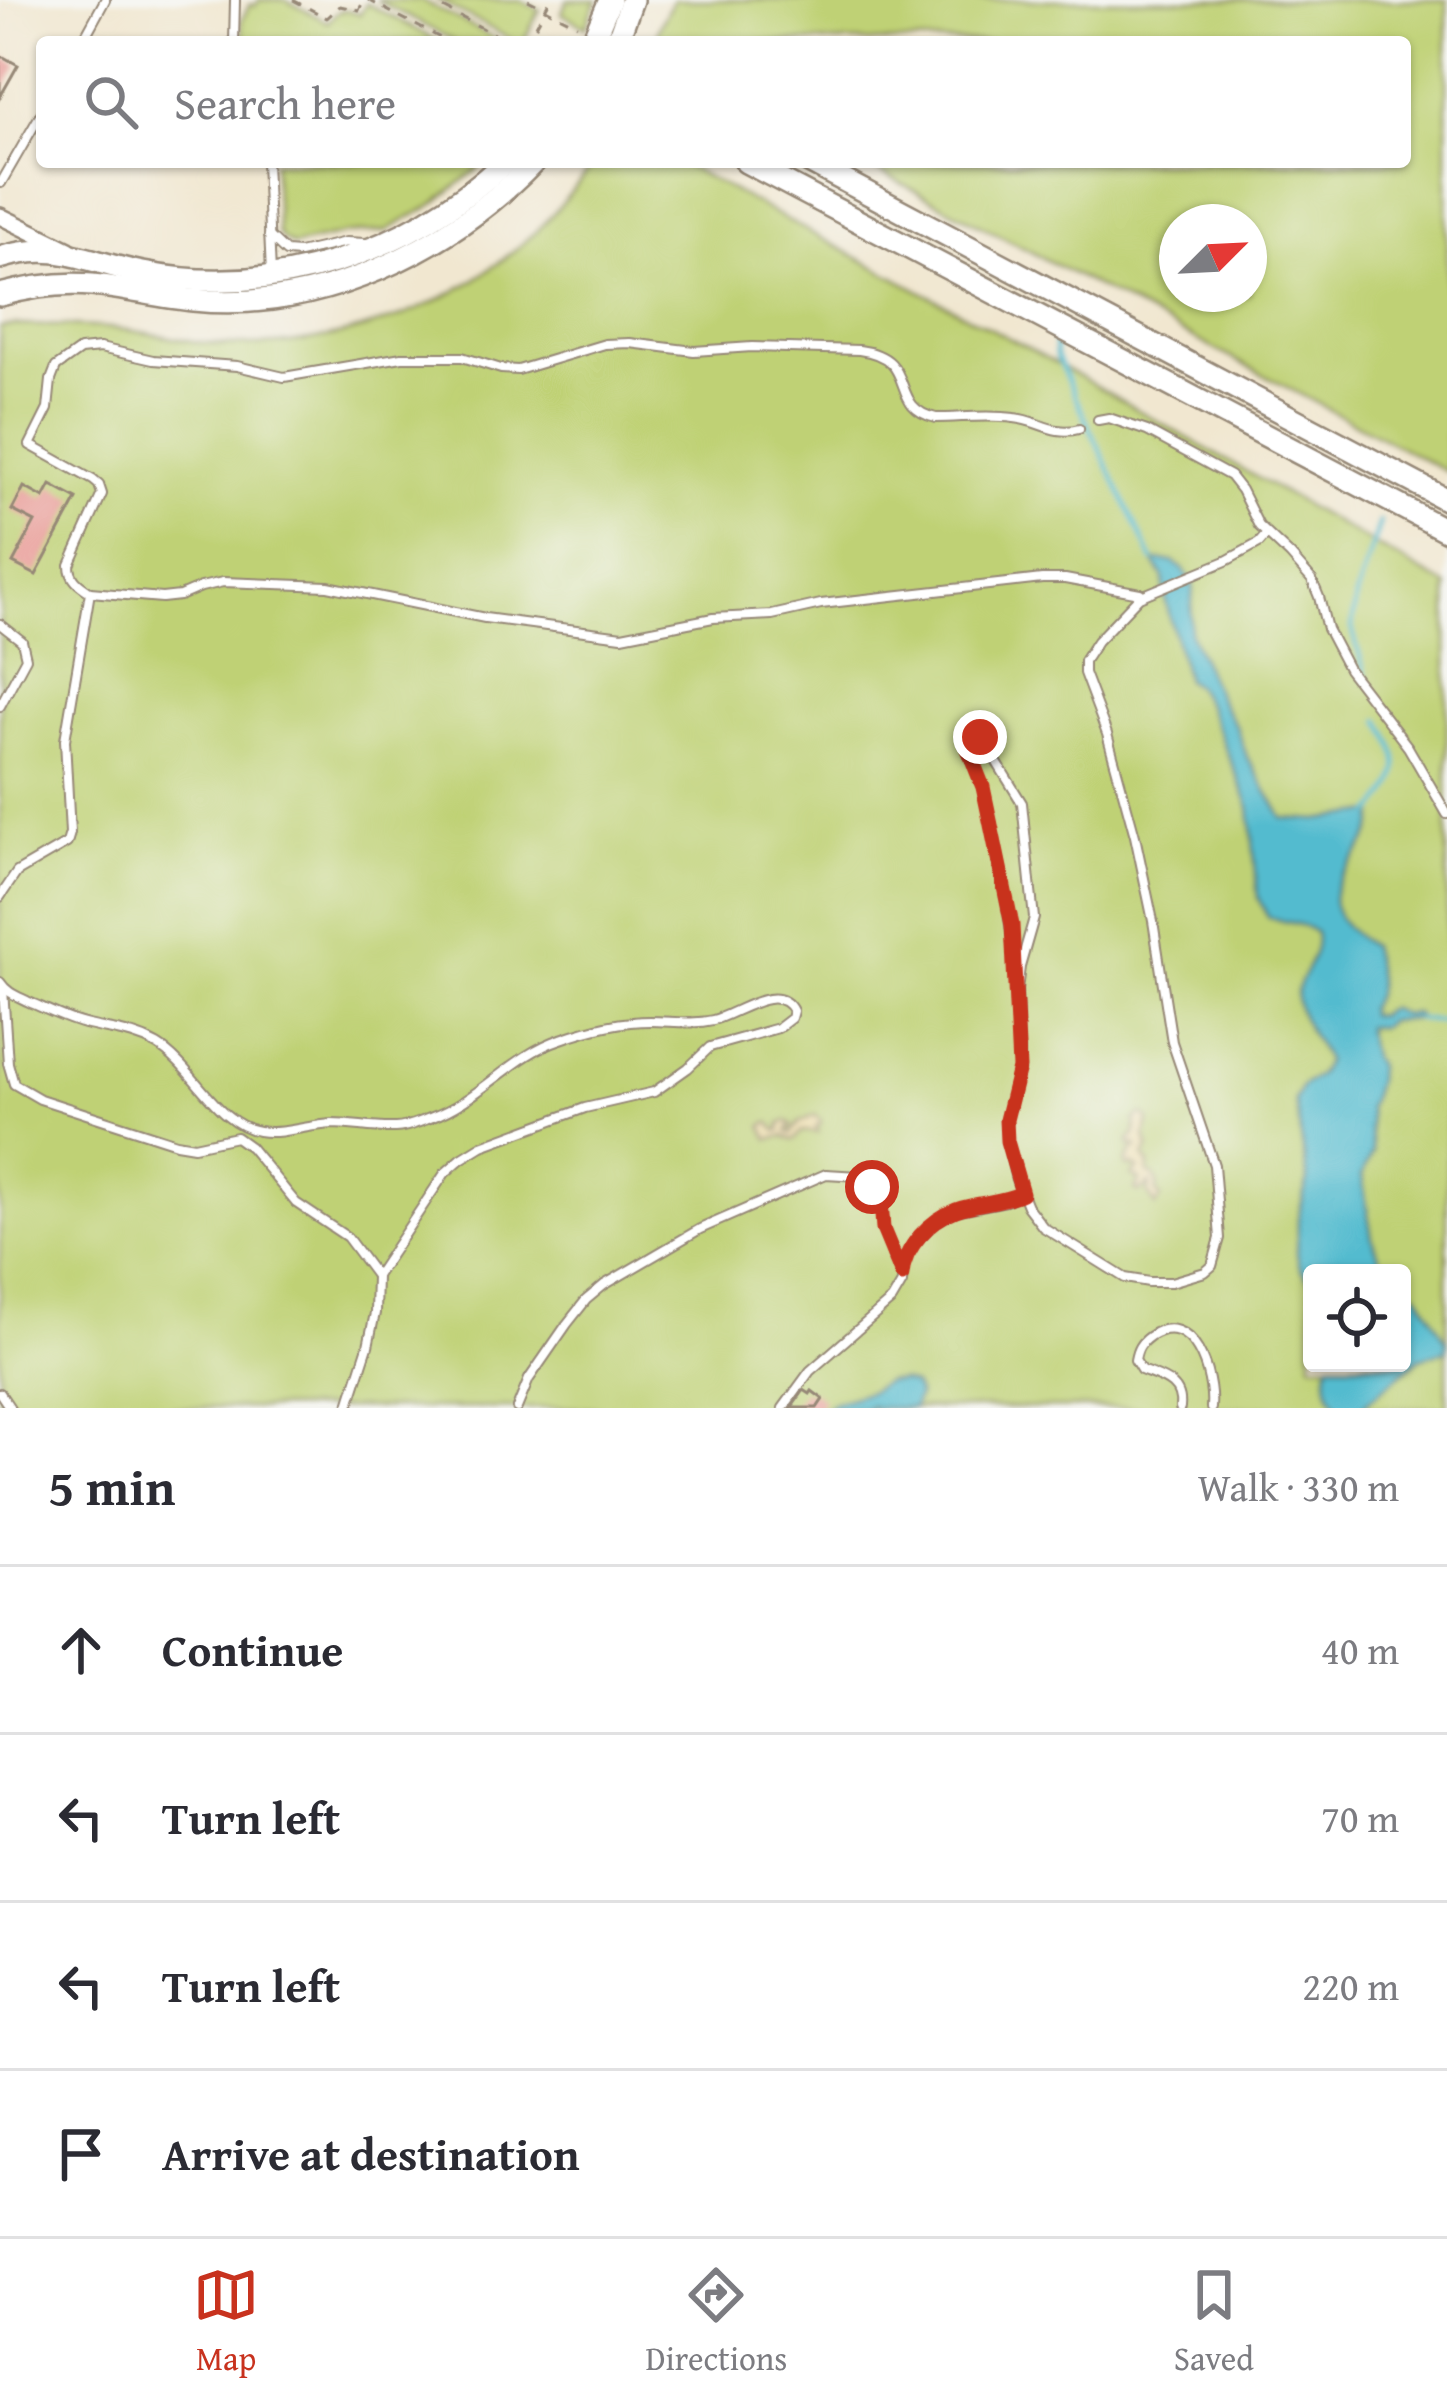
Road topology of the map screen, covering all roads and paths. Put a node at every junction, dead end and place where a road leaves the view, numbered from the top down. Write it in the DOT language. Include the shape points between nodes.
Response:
graph roads {
  1 [pos="105,0"];
  2 [pos="235,0"];
  3 [pos="322,0"];
  4 [pos="366,0"];
  5 [pos="428,0"];
  6 [pos="528,0"];
  7 [pos="550,0"];
  8 [pos="610,0"];
  9 [pos="632,0"];
  10 [pos="298,1"];
  11 [pos="545,9"];
  12 [pos="316,12"];
  13 [pos="585,34"];
  14 [pos="85,36"];
  15 [pos="233,36"];
  16 [pos="436,36"];
  17 [pos="497,36"];
  18 [pos="530,36"];
  19 [pos="623,36"];
  20 [pos="36,123"];
  21 [pos="266,168"];
  22 [pos="498,168"];
  23 [pos="528,168"];
  24 [pos="757,168"];
  25 [pos="820,168"];
  26 [pos="2,183"];
  27 [pos="0,216"];
  28 [pos="934,229"];
  29 [pos="269,236"];
  30 [pos="385,244"];
  31 [pos="76,254"];
  32 [pos="921,254"];
  33 [pos="0,258"];
  34 [pos="272,287"];
  35 [pos="0,295"];
  36 [pos="1253,396"];
  37 [pos="1098,420"];
  38 [pos="1240,423"];
  39 [pos="1079,429"];
  40 [pos="1447,500"];
  41 [pos="1447,531"];
  42 [pos="1266,535"];
  43 [pos="1153,590"];
  44 [pos="90,592"];
  45 [pos="0,624"];
  46 [pos="0,706"];
  47 [pos="1447,814"];
  48 [pos="0,897"];
  49 [pos="2,985"];
  50 [pos="1017,990"];
  51 [pos="4,1055"];
  52 [pos="1022,1193"];
  53 [pos="902,1275"];
  54 [pos="376,1276"];
  55 [pos="0,1393"];
  56 [pos="10,1408"];
  57 [pos="348,1408"];
  58 [pos="517,1408"];
  59 [pos="783,1408"];
  60 [pos="1180,1408"];
  61 [pos="1211,1408"];
  1 -- 14 [label="lane"];
  2 -- 15 [label="lane"];
  3 -- 12 [label="path"];
  4 -- 12 [label="path" via="359,10 340,6 326,18"];
  4 -- 16 [label="path"];
  5 -- 17 [label="path"];
  6 -- 11 [label="path"];
  7 -- 11 [label="path"];
  8 -- 13 [label="street"];
  9 -- 19 [label="street"];
  10 -- 12 [label="path"];
  11 -- 13 [label="path"];
  11 -- 18 [label="path"];
  20 -- 26 [label="lane"];
  21 -- 29 [label="lane"];
  22 -- 30 [label="street"];
  23 -- 34 [label="street" via="419,250 348,280"];
  24 -- 32 [label="street"];
  25 -- 28 [label="street"];
  27 -- 31 [label="street"];
  28 -- 32 [label="street"];
  28 -- 36 [label="street"];
  29 -- 30 [label="lane" via="299,253 346,242"];
  29 -- 34 [label="lane"];
  30 -- 34 [label="street"];
  31 -- 33 [label="street"];
  31 -- 34 [label="street" via="164,277"];
  32 -- 38 [label="street"];
  34 -- 35 [label="street" via="206,302 79,284"];
  36 -- 38 [label="street"];
  36 -- 40 [label="street"];
  37 -- 42 [label="lane" via="1147,431 1230,476"];
  38 -- 41 [label="street"];
  39 -- 44 [label="lane" via="1013,417 924,416 892,361 859,350 617,344 518,370 462,356 418,357 284,377 80,350 56,367 48,409 25,444 100,485 101,500 70,565"];
  42 -- 43 [label="lane"];
  42 -- 47 [label="lane" via="1312,580 1348,669"];
  43 -- 44 [label="lane" via="1042,579 622,636 328,586 224,582 162,598"];
  43 -- 52 [label="lane" via="1097,641 1084,673 1135,836 1172,1042 1214,1165 1218,1253 1192,1278 1125,1278 1043,1227"];
  44 -- 48 [label="lane" via="65,740 67,843 17,872"];
  45 -- 46 [label="lane" via="22,641 26,658"];
  49 -- 51 [label="lane"];
  49 -- 54 [label="lane" via="66,1018 131,1032 172,1054 226,1115 261,1132 331,1124 400,1129 466,1100 558,1040 626,1022 716,1019 771,997 789,1003 791,1018 778,1028 710,1047 654,1092 585,1108 461,1159"];
  50 -- 50 [label="lane" via="1012,925 968,749 976,737 1022,803 1034,918"];
  50 -- 52 [label="lane" via="1019,1068 1006,1120"];
  51 -- 54 [label="lane" via="14,1084 40,1099 176,1143 243,1141 296,1203 347,1238"];
  52 -- 53 [label="lane" via="934,1223 915,1242"];
  53 -- 58 [label="lane" via="872,1187 840,1173 807,1180 604,1285 567,1324"];
  53 -- 59 [label="lane" via="892,1300 810,1371"];
  54 -- 57 [label="lane" via="368,1346"];
  55 -- 56 [label="lane"];
  60 -- 61 [label="lane" via="1175,1386 1135,1360 1140,1344 1170,1328 1190,1338 1202,1358"];
}
